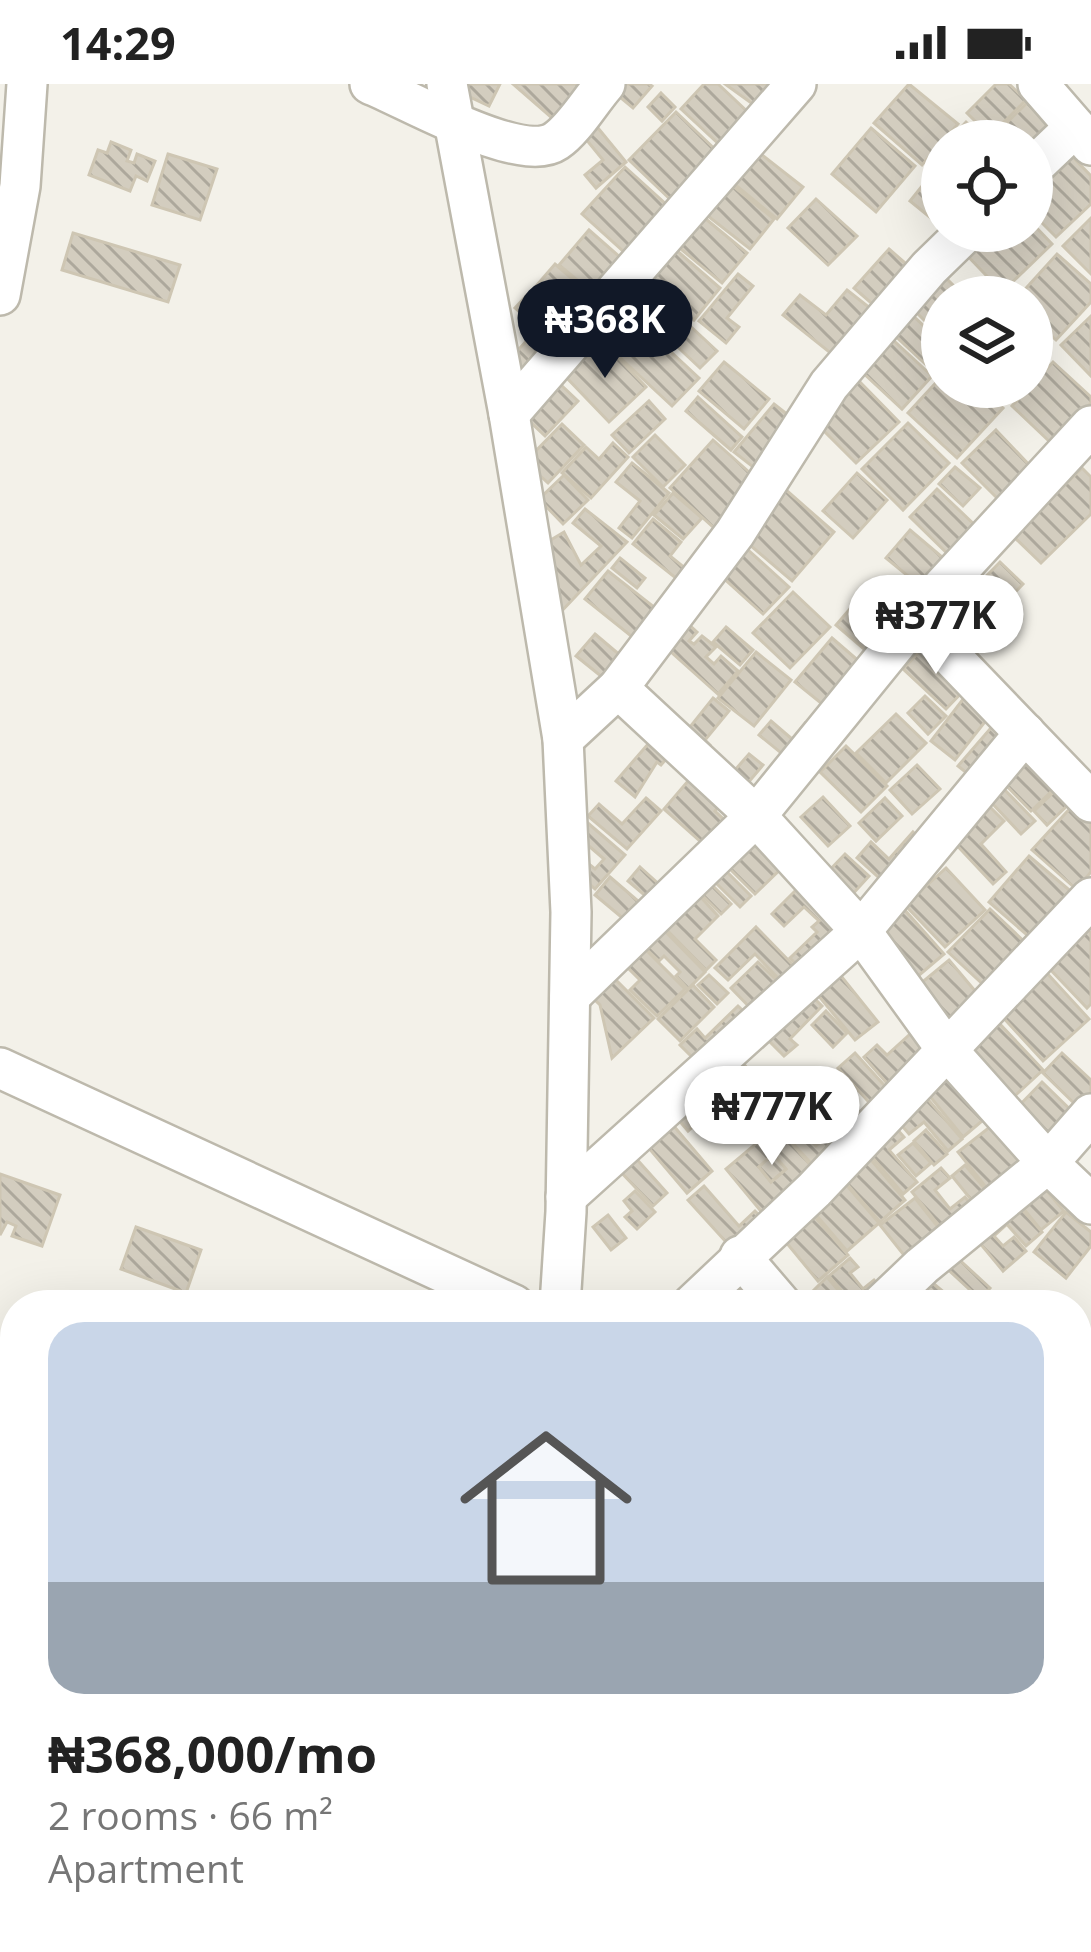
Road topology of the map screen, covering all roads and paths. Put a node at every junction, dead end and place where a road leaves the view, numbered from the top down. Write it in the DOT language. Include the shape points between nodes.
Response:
graph roads {
  1 [pos="27,84"];
  2 [pos="370,84"];
  3 [pos="605,84"];
  4 [pos="796,84"];
  5 [pos="450,103"];
  6 [pos="1072,112"];
  7 [pos="1053,139"];
  8 [pos="946,252"];
  9 [pos="0,296"];
  10 [pos="508,413"];
  11 [pos="1091,426"];
  12 [pos="915,619"];
  13 [pos="618,688"];
  14 [pos="1025,733"];
  15 [pos="563,740"];
  16 [pos="1091,802"];
  17 [pos="756,816"];
  18 [pos="1091,898"];
  19 [pos="861,931"];
  20 [pos="570,996"];
  21 [pos="947,1049"];
  22 [pos="0,1068"];
  23 [pos="1091,1114"];
  24 [pos="1048,1163"];
  25 [pos="566,1197"];
  26 [pos="1091,1204"];
  27 [pos="740,1256"];
  28 [pos="481,1290"];
  29 [pos="561,1290"];
  30 [pos="707,1290"];
  31 [pos="769,1290"];
  32 [pos="897,1290"];
  1 -- 9 [label="street"];
  2 -- 5 [label="street"];
  3 -- 5 [label="street" via="555,142 529,148"];
  4 -- 10 [label="street"];
  5 -- 10 [label="street"];
  6 -- 7 [label="street"];
  8 -- 13 [label="street" via="830,385 735,533"];
  10 -- 15 [label="street"];
  11 -- 12 [label="street"];
  12 -- 14 [label="street"];
  12 -- 17 [label="street"];
  13 -- 15 [label="street"];
  13 -- 17 [label="street"];
  14 -- 16 [label="street"];
  14 -- 19 [label="street"];
  15 -- 20 [label="street"];
  17 -- 19 [label="street"];
  17 -- 20 [label="street"];
  18 -- 21 [label="street"];
  19 -- 21 [label="street"];
  19 -- 25 [label="street"];
  20 -- 25 [label="street"];
  21 -- 24 [label="street"];
  21 -- 27 [label="street"];
  22 -- 28 [label="street"];
  23 -- 24 [label="street"];
  24 -- 26 [label="street"];
  24 -- 32 [label="street"];
  25 -- 29 [label="street"];
  27 -- 30 [label="street"];
  27 -- 31 [label="street"];
}
